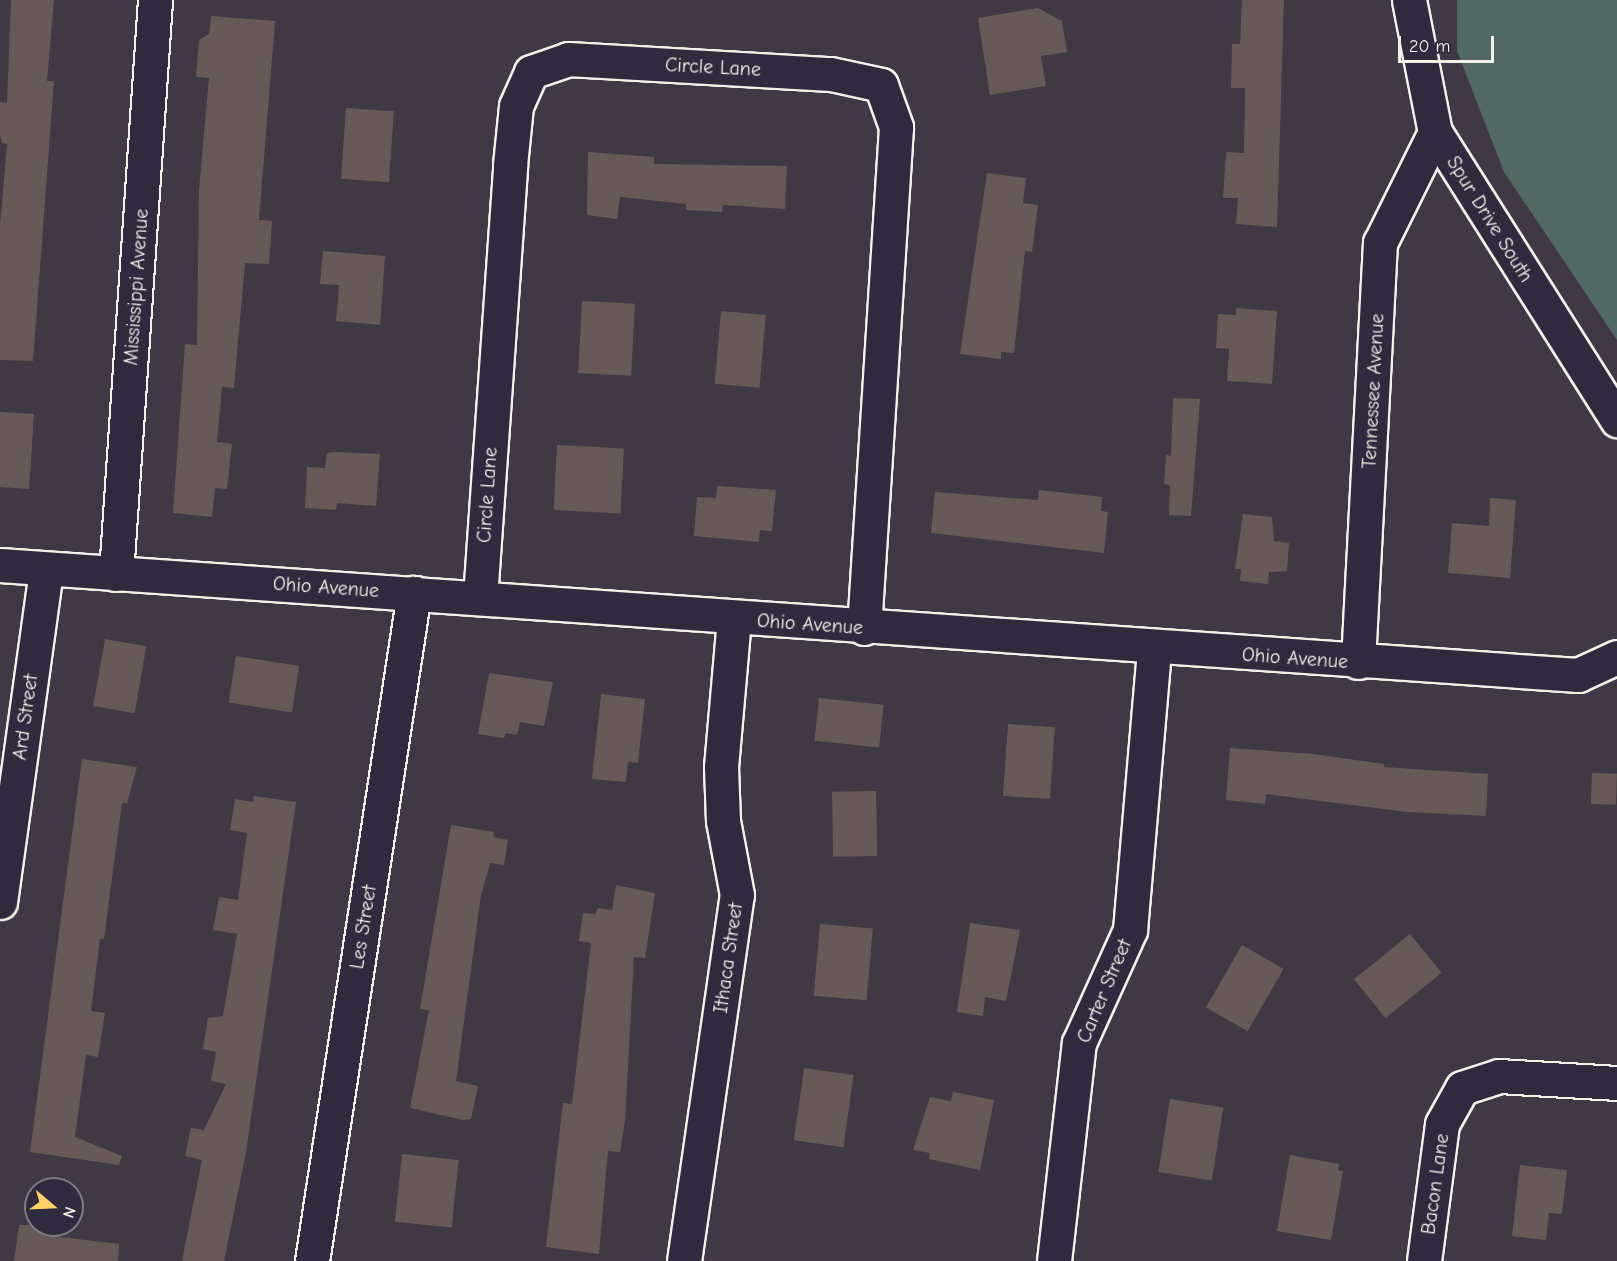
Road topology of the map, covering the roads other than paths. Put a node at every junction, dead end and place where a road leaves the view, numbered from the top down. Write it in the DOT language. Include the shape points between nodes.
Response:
graph roads {
  1 [pos="155,0"];
  2 [pos="1409,0"];
  3 [pos="1435,132"];
  4 [pos="1617,420"];
  5 [pos="0,565"];
  6 [pos="46,569"];
  7 [pos="116,574"];
  8 [pos="414,592"];
  9 [pos="480,598"];
  10 [pos="734,619"];
  11 [pos="864,628"];
  12 [pos="1154,648"];
  13 [pos="1617,657"];
  14 [pos="1358,662"];
  15 [pos="0,902"];
  16 [pos="1617,1083"];
  17 [pos="312,1261"];
  18 [pos="684,1261"];
  19 [pos="1054,1261"];
  20 [pos="1424,1261"];
  1 -- 7 [label="street, Mississippi Avenue"];
  2 -- 3 [label="street, Spur Drive South"];
  3 -- 4 [label="street, Spur Drive South"];
  3 -- 14 [label="street, Tennessee Avenue" via="1380,243"];
  5 -- 6 [label="street, Ohio Avenue"];
  6 -- 7 [label="street, Ohio Avenue"];
  6 -- 15 [label="street, Ard Street"];
  7 -- 8 [label="street, Ohio Avenue"];
  8 -- 9 [label="street, Ohio Avenue"];
  8 -- 17 [label="street, Les Street"];
  9 -- 10 [label="street, Ohio Avenue"];
  9 -- 11 [label="street, Circle Lane" via="510,165 516,106 531,72 568,59 831,74 881,85 896,127"];
  10 -- 11 [label="street, Ohio Avenue"];
  10 -- 18 [label="street, Ithaca Street" via="721,767 723,821 737,895"];
  11 -- 12 [label="street, Ohio Avenue"];
  12 -- 14 [label="street, Ohio Avenue"];
  12 -- 19 [label="street, Carter Street" via="1130,930 1079,1042"];
  13 -- 14 [label="street, Ohio Avenue" via="1578,675"];
  16 -- 20 [label="street, Bacon Lane" via="1499,1076 1462,1088 1443,1124"];
}
